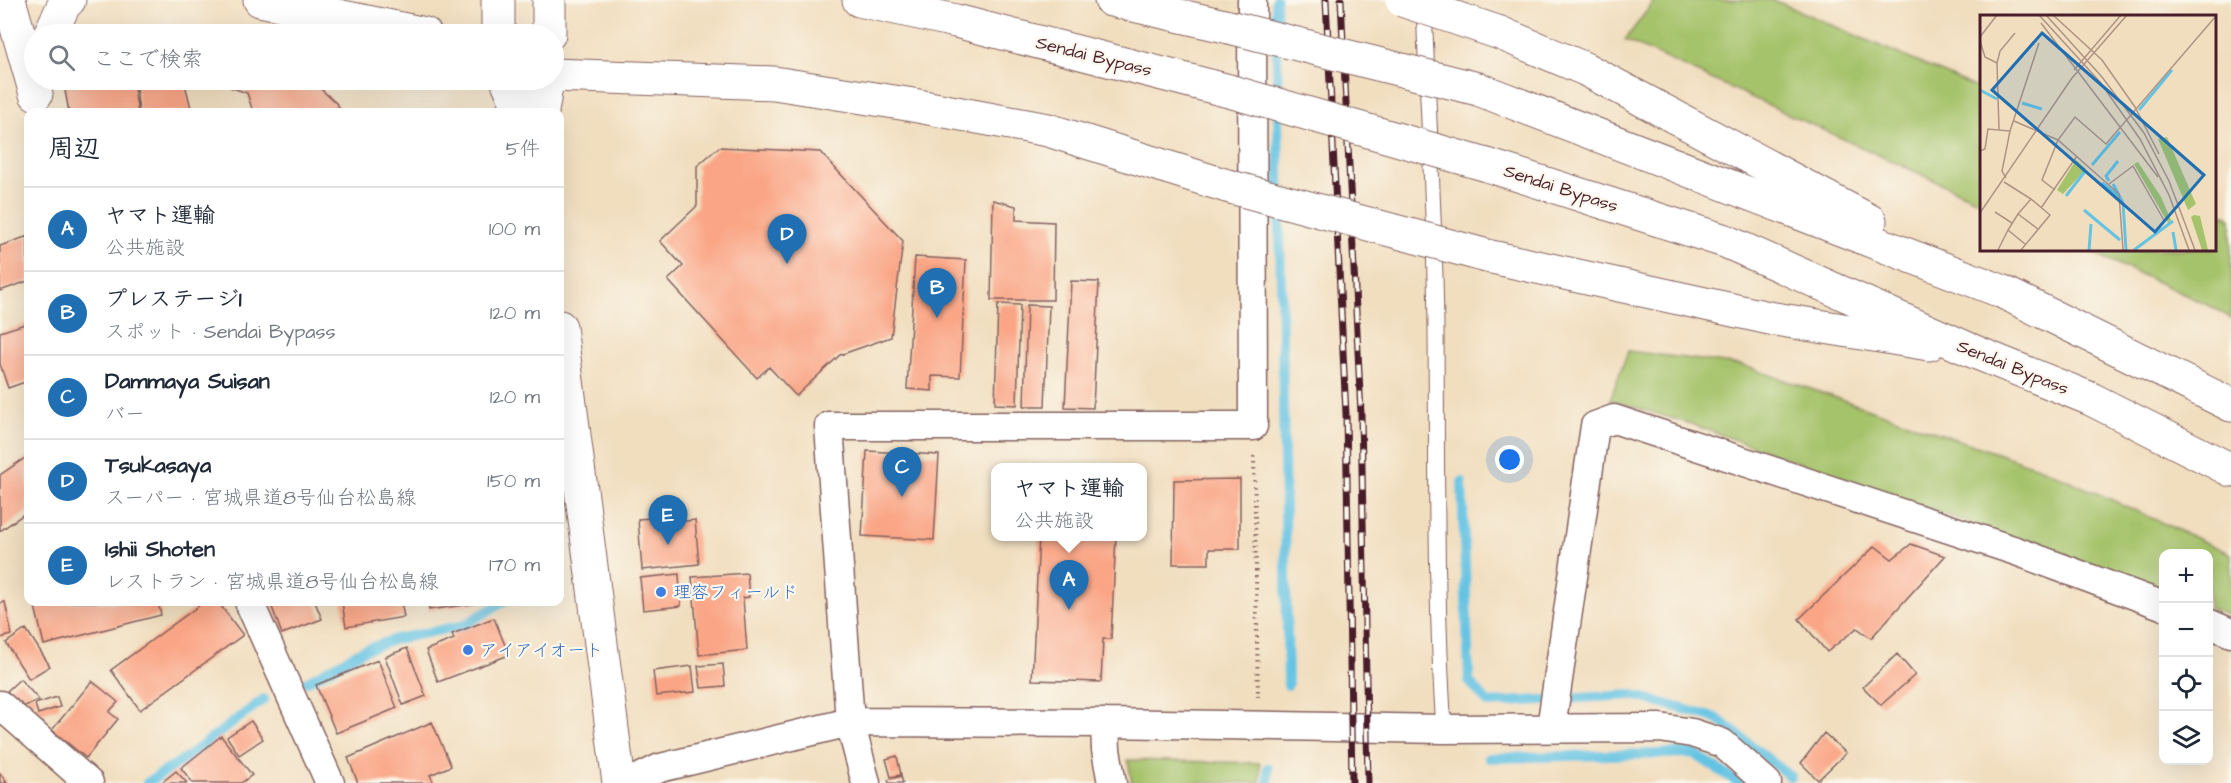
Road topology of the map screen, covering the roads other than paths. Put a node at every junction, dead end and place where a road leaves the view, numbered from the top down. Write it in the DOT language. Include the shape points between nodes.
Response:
graph roads {
  1 [pos="9,0"];
  2 [pos="69,0"];
  3 [pos="260,0"];
  4 [pos="498,0"];
  5 [pos="549,0"];
  6 [pos="859,0"];
  7 [pos="1111,0"];
  8 [pos="1252,0"];
  9 [pos="1402,0"];
  10 [pos="1424,0"];
  11 [pos="55,24"];
  12 [pos="376,24"];
  13 [pos="498,24"];
  14 [pos="549,24"];
  15 [pos="24,48"];
  16 [pos="564,75"];
  17 [pos="511,90"];
  18 [pos="545,90"];
  19 [pos="519,108"];
  20 [pos="543,108"];
  21 [pos="2001,291"];
  22 [pos="1975,352"];
  23 [pos="564,358"];
  24 [pos="2231,405"];
  25 [pos="2231,470"];
  26 [pos="2159,605"];
  27 [pos="251,606"];
  28 [pos="2213,625"];
  29 [pos="2231,633"];
  30 [pos="0,705"];
  31 [pos="1553,708"];
  32 [pos="850,722"];
  33 [pos="1105,723"];
  34 [pos="1444,729"];
  35 [pos="89,783"];
  36 [pos="330,783"];
  37 [pos="619,783"];
  38 [pos="629,783"];
  39 [pos="866,783"];
  40 [pos="1112,783"];
  41 [pos="1767,783"];
  1 -- 15 [label="main road"];
  2 -- 11 [label="main road"];
  3 -- 12 [label="main road"];
  4 -- 13 [label="main road"];
  5 -- 14 [label="main road"];
  6 -- 22 [label="main road, Sendai Bypass, bridge" via="1229,91 1487,165 1725,241"];
  7 -- 21 [label="main road, bridge" via="1478,89"];
  8 -- 32 [label="street" via="1253,426 829,426"];
  9 -- 21 [label="main road, bridge" via="1500,33 1585,69"];
  10 -- 34 [label="lane" via="1436,326 1437,551"];
  16 -- 22 [label="main road, bridge" via="774,83 1048,130 1227,186 1487,256 1769,318"];
  17 -- 19 [label="main road"];
  18 -- 20 [label="main road"];
  21 -- 24 [label="main road"];
  22 -- 25 [label="main road, Sendai Bypass" via="2091,399"];
  23 -- 37 [label="main road"];
  26 -- 31 [label="street" via="2006,548 1614,419 1595,426"];
  27 -- 36 [label="street"];
  28 -- 29 [label="street"];
  30 -- 35 [label="street"];
  31 -- 34 [label="street"];
  31 -- 41 [label="street" via="1692,733 1722,743"];
  32 -- 33 [label="street"];
  32 -- 38 [label="street" via="660,768"];
  32 -- 39 [label="street"];
  33 -- 34 [label="street"];
  33 -- 40 [label="street"];
}
